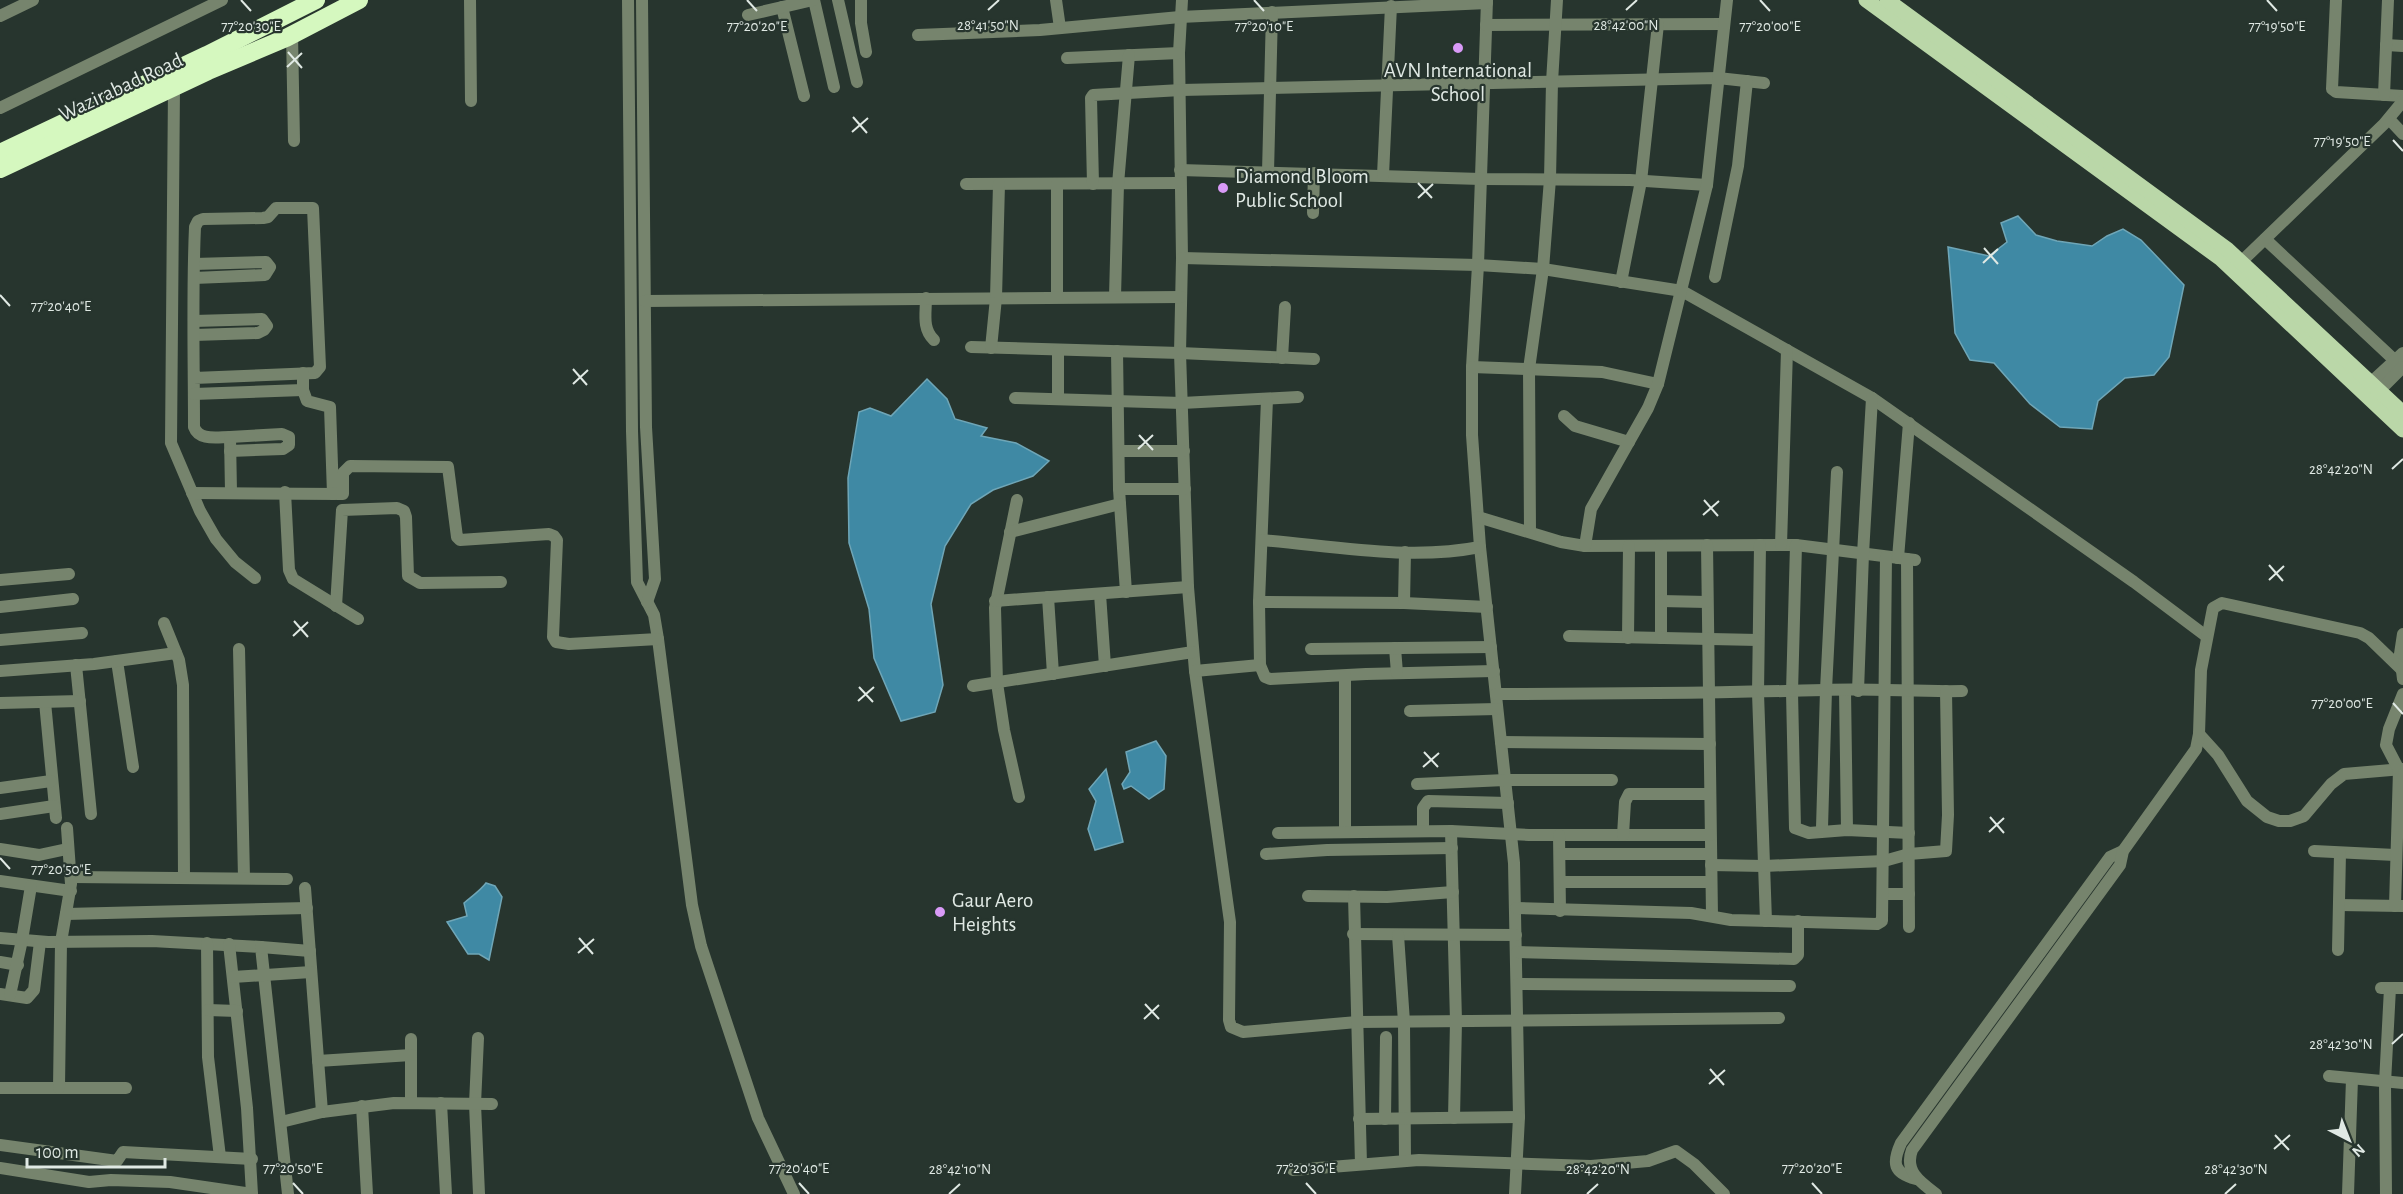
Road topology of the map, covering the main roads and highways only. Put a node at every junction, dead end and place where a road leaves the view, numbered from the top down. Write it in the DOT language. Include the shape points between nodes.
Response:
graph roads {
  1 [pos="316,0"];
  2 [pos="359,0"];
  3 [pos="1866,0"];
  4 [pos="1887,0"];
  5 [pos="1996,87"];
  6 [pos="0,153"];
  7 [pos="0,169"];
  8 [pos="2371,390"];
  9 [pos="2403,414"];
  10 [pos="2403,430"];
  1 -- 6 [label="highway, Wazirabad Road"];
  2 -- 7 [label="highway, Wazirabad Road"];
  3 -- 5 [label="main road"];
  4 -- 5 [label="main road"];
  5 -- 8 [label="main road" via="2221,259"];
  5 -- 8 [label="main road" via="2242,261"];
  8 -- 9 [label="main road"];
  8 -- 10 [label="main road"];
}
